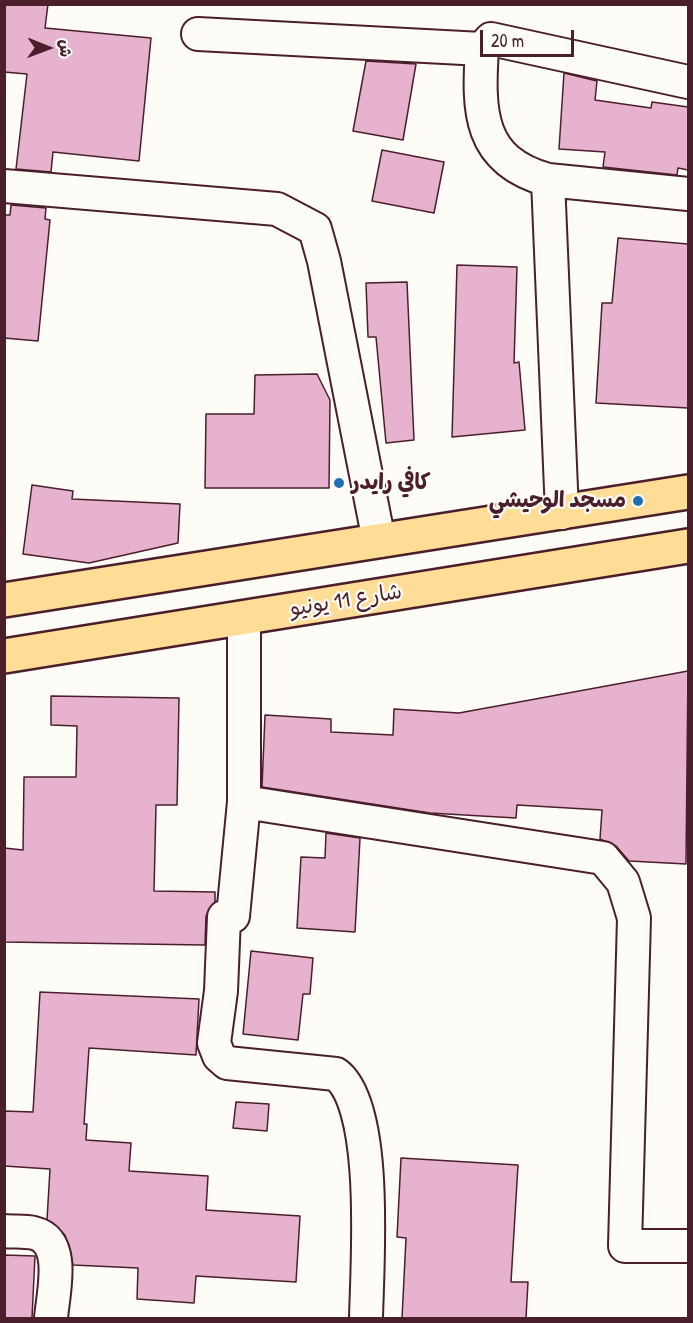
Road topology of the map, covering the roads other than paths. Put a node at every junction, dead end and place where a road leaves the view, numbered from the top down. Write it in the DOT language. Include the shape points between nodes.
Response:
graph roads {
  1 [pos="198,34"];
  2 [pos="482,49"];
  3 [pos="688,82"];
  4 [pos="548,180"];
  5 [pos="4,186"];
  6 [pos="688,194"];
  7 [pos="688,492"];
  8 [pos="562,513"];
  9 [pos="379,541"];
  10 [pos="688,546"];
  11 [pos="4,600"];
  12 [pos="243,618"];
  13 [pos="4,656"];
  14 [pos="244,802"];
  15 [pos="4,1231"];
  16 [pos="688,1246"];
  17 [pos="51,1318"];
  18 [pos="366,1318"];
  1 -- 2 [label="street"];
  2 -- 3 [label="street" via="491,39"];
  2 -- 4 [label="street" via="481,113 489,137 500,155 531,175"];
  4 -- 6 [label="street"];
  4 -- 8 [label="street"];
  5 -- 9 [label="street" via="277,208 315,230"];
  7 -- 8 [label="highway"];
  8 -- 9 [label="highway"];
  9 -- 11 [label="highway"];
  10 -- 12 [label="highway, شارع 11 يونيو"];
  12 -- 13 [label="highway, شارع 11 يونيو"];
  12 -- 14 [label="street"];
  14 -- 16 [label="street" via="603,858 623,882 634,918 625,1246"];
  14 -- 18 [label="street" via="233,916 224,917 214,1043 227,1063 336,1074 347,1085 368,1177"];
  15 -- 17 [label="street" via="34,1233 48,1240 55,1252"];
}
